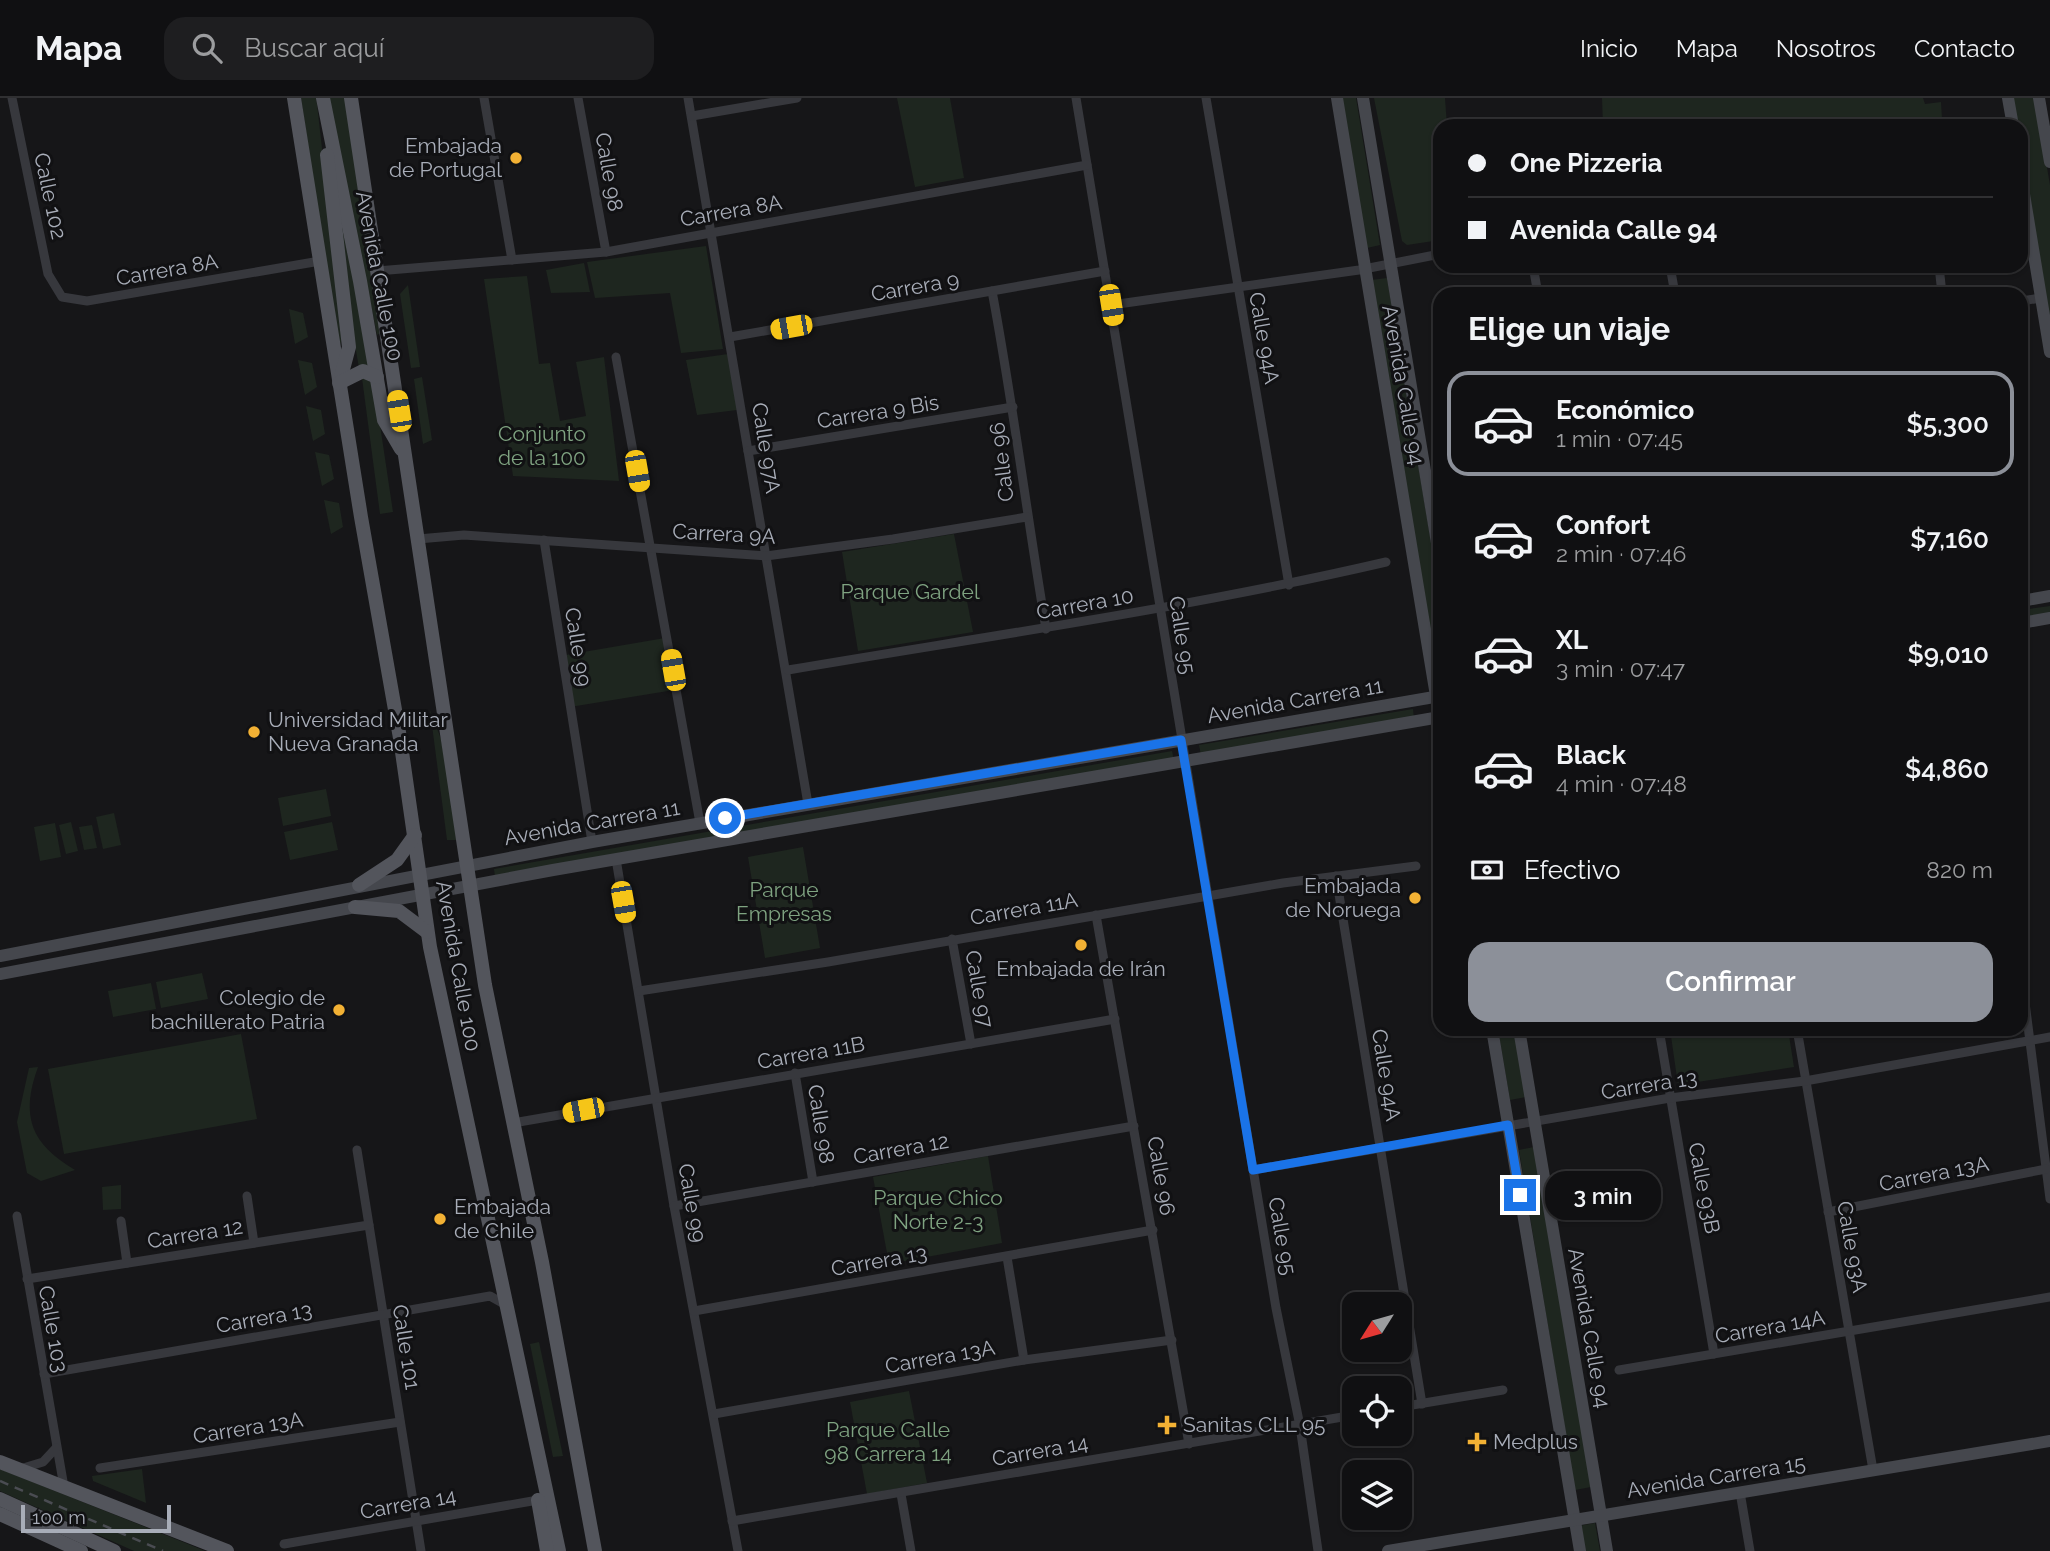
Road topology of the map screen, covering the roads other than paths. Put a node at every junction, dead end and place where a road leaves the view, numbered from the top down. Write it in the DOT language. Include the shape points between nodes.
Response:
graph roads {
  1 [pos="12,98"];
  2 [pos="294,98"];
  3 [pos="323,98"];
  4 [pos="351,98"];
  5 [pos="484,98"];
  6 [pos="578,98"];
  7 [pos="688,98"];
  8 [pos="797,98"];
  9 [pos="1076,98"];
  10 [pos="1206,98"];
  11 [pos="1337,98"];
  12 [pos="1363,98"];
  13 [pos="2008,98"];
  14 [pos="2039,98"];
  15 [pos="692,116"];
  16 [pos="2012,119"];
  17 [pos="2050,162"];
  18 [pos="1087,165"];
  19 [pos="2028,219"];
  20 [pos="713,231"];
  21 [pos="606,252"];
  22 [pos="1433,255"];
  23 [pos="512,260"];
  24 [pos="320,261"];
  25 [pos="1391,263"];
  26 [pos="1364,268"];
  27 [pos="377,271"];
  28 [pos="1105,271"];
  29 [pos="1238,288"];
  30 [pos="992,291"];
  31 [pos="62,297"];
  32 [pos="2041,298"];
  33 [pos="2028,300"];
  34 [pos="1111,305"];
  35 [pos="730,337"];
  36 [pos="371,344"];
  37 [pos="2050,352"];
  38 [pos="616,357"];
  39 [pos="392,366"];
  40 [pos="377,377"];
  41 [pos="340,383"];
  42 [pos="1013,407"];
  43 [pos="748,451"];
  44 [pos="406,456"];
  45 [pos="1027,517"];
  46 [pos="1433,518"];
  47 [pos="418,540"];
  48 [pos="544,540"];
  49 [pos="652,548"];
  50 [pos="766,556"];
  51 [pos="1386,562"];
  52 [pos="1289,585"];
  53 [pos="2050,596"];
  54 [pos="2028,600"];
  55 [pos="1160,608"];
  56 [pos="2050,618"];
  57 [pos="2028,622"];
  58 [pos="1046,629"];
  59 [pos="1433,668"];
  60 [pos="788,670"];
  61 [pos="1433,698"];
  62 [pos="1433,719"];
  63 [pos="1181,740"];
  64 [pos="1185,761"];
  65 [pos="808,804"];
  66 [pos="700,823"];
  67 [pos="415,835"];
  68 [pos="592,842"];
  69 [pos="616,859"];
  70 [pos="468,865"];
  71 [pos="1416,866"];
  72 [pos="419,874"];
  73 [pos="1336,876"];
  74 [pos="471,885"];
  75 [pos="359,886"];
  76 [pos="422,894"];
  77 [pos="1208,897"];
  78 [pos="355,907"];
  79 [pos="1096,915"];
  80 [pos="427,932"];
  81 [pos="952,939"];
  82 [pos="0,956"];
  83 [pos="0,974"];
  84 [pos="639,991"];
  85 [pos="1115,1019"];
  86 [pos="2028,1025"];
  87 [pos="1493,1036"];
  88 [pos="1520,1036"];
  89 [pos="1660,1036"];
  90 [pos="1798,1036"];
  91 [pos="2050,1037"];
  92 [pos="2030,1040"];
  93 [pos="971,1044"];
  94 [pos="795,1073"];
  95 [pos="1805,1081"];
  96 [pos="656,1096"];
  97 [pos="1670,1098"];
  98 [pos="1534,1121"];
  99 [pos="513,1123"];
  100 [pos="1508,1125"];
  101 [pos="1134,1126"];
  102 [pos="1380,1147"];
  103 [pos="357,1150"];
  104 [pos="1253,1170"];
  105 [pos="2046,1170"];
  106 [pos="813,1182"];
  107 [pos="247,1196"];
  108 [pos="2050,1199"];
  109 [pos="674,1206"];
  110 [pos="1828,1212"];
  111 [pos="17,1216"];
  112 [pos="121,1221"];
  113 [pos="369,1225"];
  114 [pos="1153,1230"];
  115 [pos="254,1243"];
  116 [pos="1007,1257"];
  117 [pos="542,1262"];
  118 [pos="127,1263"];
  119 [pos="27,1279"];
  120 [pos="2050,1297"];
  121 [pos="500,1298"];
  122 [pos="694,1311"];
  123 [pos="383,1314"];
  124 [pos="1848,1331"];
  125 [pos="1172,1340"];
  126 [pos="1714,1354"];
  127 [pos="1024,1360"];
  128 [pos="1619,1370"];
  129 [pos="44,1374"];
  130 [pos="1503,1390"];
  131 [pos="1422,1404"];
  132 [pos="1412,1405"];
  133 [pos="714,1414"];
  134 [pos="1342,1417"];
  135 [pos="400,1422"];
  136 [pos="1300,1426"];
  137 [pos="2050,1441"];
  138 [pos="1189,1444"];
  139 [pos="56,1448"];
  140 [pos="0,1462"];
  141 [pos="100,1468"];
  142 [pos="18,1469"];
  143 [pos="1873,1470"];
  144 [pos="65,1487"];
  145 [pos="1740,1492"];
  146 [pos="901,1494"];
  147 [pos="0,1499"];
  148 [pos="538,1500"];
  149 [pos="0,1514"];
  150 [pos="1601,1515"];
  151 [pos="1574,1520"];
  152 [pos="416,1521"];
  153 [pos="732,1521"];
  154 [pos="284,1544"];
  155 [pos="67,1548"];
  156 [pos="81,1551"];
  157 [pos="114,1551"];
  158 [pos="227,1551"];
  159 [pos="421,1551"];
  160 [pos="547,1551"];
  161 [pos="559,1551"];
  162 [pos="595,1551"];
  163 [pos="605,1551"];
  164 [pos="738,1551"];
  165 [pos="911,1551"];
  166 [pos="1318,1551"];
  167 [pos="1388,1551"];
  168 [pos="1580,1551"];
  169 [pos="1607,1551"];
  170 [pos="1750,1551"];
  1 -- 31 [label="street, Calle 102" via="48,274"];
  2 -- 24 [label="main road, Avenida Calle 100"];
  3 -- 36 [label="main road, Avenida Calle 100"];
  3 -- 41 [label="main road, Avenida Calle 100" via="349,347"];
  4 -- 27 [label="main road, Avenida Calle 100"];
  5 -- 23 [label="street"];
  6 -- 21 [label="street, Calle 98"];
  7 -- 15 [label="street, Calle 97A"];
  8 -- 15 [label="street"];
  9 -- 18 [label="street, Calle 95"];
  10 -- 29 [label="street, Calle 94A"];
  11 -- 26 [label="main road, Avenida Calle 94"];
  12 -- 25 [label="main road, Avenida Calle 94"];
  13 -- 16 [label="main road"];
  14 -- 17 [label="main road"];
  15 -- 20 [label="street, Calle 97A"];
  18 -- 20 [label="street, Carrera 8A"];
  18 -- 28 [label="street, Calle 95"];
  19 -- 32 [label="main road"];
  20 -- 21 [label="street, Carrera 8A"];
  20 -- 35 [label="street, Calle 97A"];
  21 -- 23 [label="street, Carrera 8A"];
  22 -- 25 [label="street"];
  23 -- 27 [label="street, Carrera 8A"];
  24 -- 31 [label="street, Carrera 8A" via="87,301"];
  24 -- 41 [label="main road, Avenida Calle 100"];
  25 -- 26 [label="street"];
  25 -- 46 [label="main road, Avenida Calle 94"];
  26 -- 29 [label="street"];
  26 -- 59 [label="main road, Avenida Calle 94"];
  27 -- 39 [label="main road, Avenida Calle 100"];
  28 -- 30 [label="street, Carrera 9"];
  28 -- 34 [label="street, Calle 95"];
  29 -- 34 [label="street"];
  29 -- 52 [label="street, Calle 94A"];
  30 -- 35 [label="street, Carrera 9"];
  30 -- 42 [label="street, Calle 96"];
  32 -- 33 [label="street"];
  32 -- 37 [label="main road"];
  34 -- 55 [label="street, Calle 95"];
  35 -- 43 [label="street, Calle 97A"];
  36 -- 39 [label="main road"];
  36 -- 40 [label="main road, Avenida Calle 100"];
  38 -- 49 [label="street"];
  39 -- 44 [label="main road, Avenida Calle 100"];
  40 -- 41 [label="main road" via="363,371"];
  40 -- 44 [label="main road, Avenida Calle 100" via="384,420"];
  41 -- 67 [label="main road, Avenida Calle 100"];
  42 -- 43 [label="street, Carrera 9 Bis"];
  42 -- 45 [label="street, Calle 96"];
  43 -- 50 [label="street, Calle 97A"];
  44 -- 47 [label="main road, Avenida Calle 100"];
  45 -- 50 [label="street, Carrera 9A"];
  45 -- 58 [label="street, Calle 96"];
  47 -- 48 [label="street, Carrera 9A" via="464,535"];
  47 -- 70 [label="main road, Avenida Calle 100"];
  48 -- 49 [label="street, Carrera 9A"];
  48 -- 68 [label="street, Calle 99"];
  49 -- 50 [label="street, Carrera 9A"];
  49 -- 66 [label="street"];
  50 -- 60 [label="street, Calle 97A"];
  51 -- 52 [label="street, Carrera 10"];
  52 -- 55 [label="street, Carrera 10"];
  53 -- 54 [label="main road"];
  55 -- 58 [label="street, Carrera 10"];
  55 -- 63 [label="street, Calle 95"];
  56 -- 57 [label="main road"];
  58 -- 60 [label="street, Carrera 10"];
  60 -- 65 [label="street, Calle 97A"];
  61 -- 63 [label="main road, Avenida Carrera 11"];
  62 -- 64 [label="main road, Avenida Carrera 11"];
  63 -- 64 [label="street, Calle 95"];
  63 -- 65 [label="main road, Avenida Carrera 11"];
  64 -- 69 [label="main road, Avenida Carrera 11"];
  64 -- 77 [label="street, Calle 95"];
  65 -- 66 [label="main road, Avenida Carrera 11"];
  66 -- 68 [label="main road, Avenida Carrera 11"];
  67 -- 72 [label="main road, Avenida Calle 100"];
  67 -- 75 [label="main road" via="397,860"];
  68 -- 70 [label="main road, Avenida Carrera 11"];
  69 -- 74 [label="main road, Avenida Carrera 11"];
  69 -- 84 [label="street, Calle 99"];
  70 -- 72 [label="main road, Avenida Carrera 11"];
  70 -- 74 [label="main road, Avenida Calle 100"];
  71 -- 73 [label="street, Carrera 11A"];
  72 -- 75 [label="main road, Avenida Carrera 11"];
  72 -- 76 [label="main road, Avenida Calle 100"];
  73 -- 77 [label="street, Carrera 11A"];
  73 -- 102 [label="street, Calle 94A"];
  74 -- 76 [label="main road, Avenida Carrera 11"];
  74 -- 99 [label="main road, Avenida Calle 100" via="485,985"];
  75 -- 82 [label="main road, Avenida Carrera 11"];
  76 -- 78 [label="main road, Avenida Carrera 11"];
  76 -- 80 [label="main road, Avenida Calle 100"];
  77 -- 79 [label="street, Carrera 11A"];
  77 -- 104 [label="street, Calle 95"];
  78 -- 80 [label="main road" via="399,911"];
  78 -- 83 [label="main road, Avenida Carrera 11"];
  79 -- 81 [label="street, Carrera 11A"];
  79 -- 85 [label="street, Calle 96"];
  80 -- 121 [label="main road, Avenida Calle 100"];
  81 -- 84 [label="street, Carrera 11A"];
  81 -- 93 [label="street, Calle 97"];
  84 -- 96 [label="street, Calle 99"];
  85 -- 93 [label="street, Carrera 11B"];
  85 -- 101 [label="street, Calle 96"];
  86 -- 92 [label="street"];
  87 -- 100 [label="main road"];
  88 -- 98 [label="main road, Avenida Calle 94"];
  89 -- 97 [label="street, Calle 93B"];
  90 -- 95 [label="street, Calle 93A"];
  91 -- 92 [label="street, Carrera 13"];
  92 -- 95 [label="street, Carrera 13"];
  92 -- 105 [label="street"];
  93 -- 94 [label="street, Carrera 11B"];
  94 -- 96 [label="street, Carrera 11B"];
  94 -- 106 [label="street, Calle 98"];
  95 -- 97 [label="street, Carrera 13"];
  95 -- 110 [label="street, Calle 93A"];
  96 -- 99 [label="street, Carrera 11B"];
  96 -- 109 [label="street, Calle 99"];
  97 -- 98 [label="street, Carrera 13"];
  97 -- 126 [label="street, Calle 93B"];
  98 -- 100 [label="street, Carrera 13"];
  98 -- 150 [label="main road, Avenida Calle 94"];
  99 -- 117 [label="main road, Avenida Calle 100"];
  100 -- 102 [label="street, Carrera 13"];
  100 -- 151 [label="main road"];
  101 -- 106 [label="street, Carrera 12"];
  101 -- 114 [label="street, Calle 96"];
  102 -- 104 [label="street, Carrera 13"];
  102 -- 131 [label="street, Calle 94A"];
  103 -- 113 [label="street, Calle 101"];
  104 -- 136 [label="street, Calle 95"];
  105 -- 108 [label="street"];
  105 -- 110 [label="street, Carrera 13A"];
  106 -- 109 [label="street, Carrera 12"];
  107 -- 115 [label="street"];
  109 -- 122 [label="street, Calle 99"];
  110 -- 124 [label="street, Calle 93A"];
  111 -- 119 [label="street, Calle 103"];
  112 -- 118 [label="street"];
  113 -- 115 [label="street, Carrera 12"];
  113 -- 123 [label="street, Calle 101"];
  114 -- 116 [label="street, Carrera 13"];
  114 -- 125 [label="street, Calle 96"];
  115 -- 118 [label="street, Carrera 12"];
  116 -- 122 [label="street, Carrera 13"];
  116 -- 127 [label="street"];
  117 -- 162 [label="main road, Avenida Calle 100"];
  117 -- 163 [label="main road"];
  118 -- 119 [label="street, Carrera 12"];
  119 -- 129 [label="street, Calle 103"];
  120 -- 124 [label="street, Carrera 14A"];
  121 -- 123 [label="street, Carrera 13"];
  121 -- 161 [label="main road, Avenida Calle 100" via="533,1420"];
  122 -- 133 [label="street, Calle 99"];
  123 -- 129 [label="street, Carrera 13"];
  123 -- 135 [label="street, Calle 101"];
  124 -- 126 [label="street, Carrera 14A"];
  124 -- 143 [label="street, Calle 93A"];
  125 -- 127 [label="street, Carrera 13A"];
  125 -- 138 [label="street, Calle 96"];
  126 -- 128 [label="street, Carrera 14A"];
  127 -- 133 [label="street, Carrera 13A"];
  129 -- 139 [label="street, Calle 103"];
  130 -- 131 [label="street"];
  131 -- 132 [label="street"];
  133 -- 153 [label="street, Calle 99"];
  134 -- 136 [label="street, Carrera 14"];
  135 -- 141 [label="street, Carrera 13A"];
  135 -- 152 [label="street, Calle 101"];
  136 -- 138 [label="street, Carrera 14"];
  136 -- 166 [label="street, Calle 95"];
  137 -- 143 [label="main road, Avenida Carrera 15"];
  138 -- 146 [label="street, Carrera 14"];
  139 -- 142 [label="street" via="43,1462"];
  139 -- 144 [label="street, Calle 103"];
  140 -- 142 [label="main road"];
  142 -- 144 [label="main road"];
  143 -- 145 [label="main road, Avenida Carrera 15"];
  144 -- 158 [label="main road"];
  145 -- 150 [label="main road, Avenida Carrera 15"];
  145 -- 170 [label="street"];
  146 -- 153 [label="street, Carrera 14"];
  146 -- 165 [label="street"];
  147 -- 157 [label="main road"];
  148 -- 152 [label="street, Carrera 14"];
  148 -- 160 [label="main road"];
  149 -- 155 [label="main road"];
  150 -- 151 [label="main road, Avenida Carrera 15"];
  150 -- 169 [label="main road, Avenida Calle 94"];
  151 -- 167 [label="main road, Avenida Carrera 15"];
  151 -- 168 [label="main road"];
  152 -- 154 [label="street, Carrera 14"];
  152 -- 159 [label="street, Calle 101"];
  153 -- 164 [label="street, Calle 99"];
  155 -- 156 [label="main road"];
}
